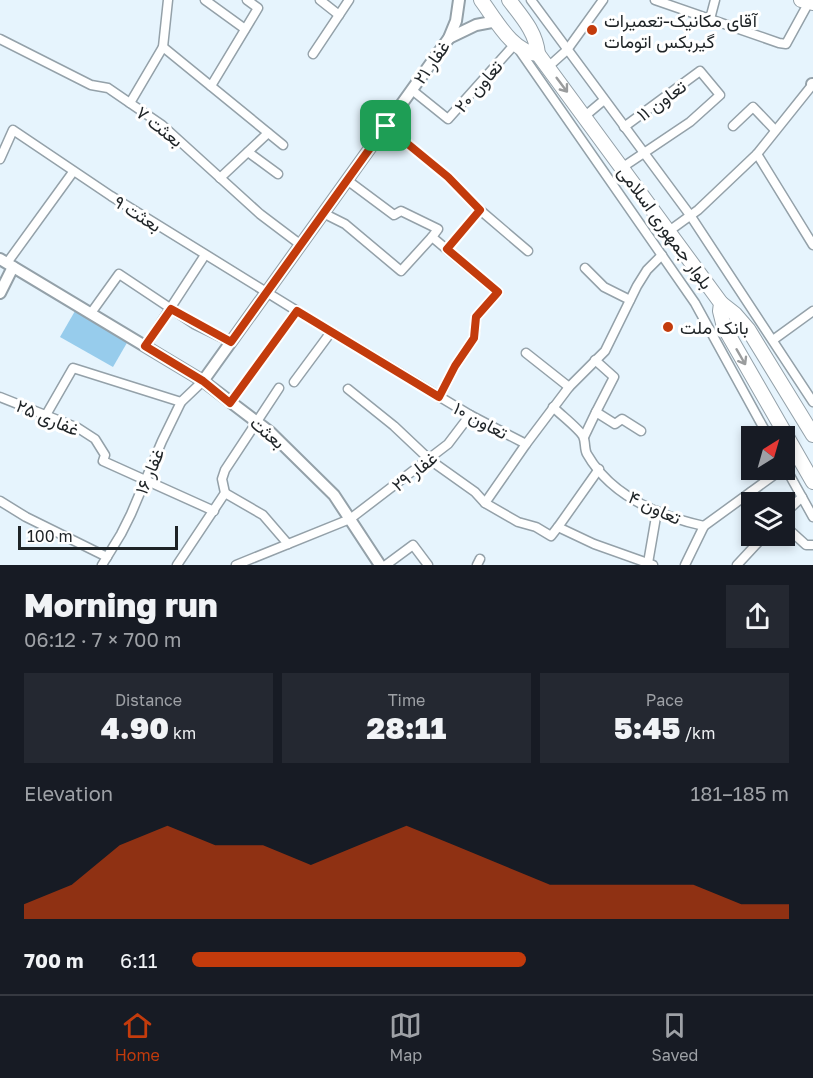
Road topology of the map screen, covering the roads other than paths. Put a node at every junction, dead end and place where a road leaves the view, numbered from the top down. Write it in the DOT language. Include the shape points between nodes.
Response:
graph roads {
  1 [pos="168,0"];
  2 [pos="205,0"];
  3 [pos="247,0"];
  4 [pos="320,0"];
  5 [pos="349,0"];
  6 [pos="459,0"];
  7 [pos="481,0"];
  8 [pos="509,0"];
  9 [pos="531,0"];
  10 [pos="603,0"];
  11 [pos="655,0"];
  12 [pos="715,0"];
  13 [pos="810,2"];
  14 [pos="339,15"];
  15 [pos="545,19"];
  16 [pos="710,19"];
  17 [pos="497,21"];
  18 [pos="528,25"];
  19 [pos="245,29"];
  20 [pos="449,38"];
  21 [pos="0,39"];
  22 [pos="514,44"];
  23 [pos="163,47"];
  24 [pos="567,50"];
  25 [pos="313,54"];
  26 [pos="538,54"];
  27 [pos="548,67"];
  28 [pos="813,84"];
  29 [pos="211,86"];
  30 [pos="412,90"];
  31 [pos="604,100"];
  32 [pos="130,103"];
  33 [pos="585,116"];
  34 [pos="386,126"];
  35 [pos="733,126"];
  36 [pos="624,127"];
  37 [pos="776,130"];
  38 [pos="268,133"];
  39 [pos="283,145"];
  40 [pos="248,152"];
  41 [pos="643,152"];
  42 [pos="758,154"];
  43 [pos="0,159"];
  44 [pos="623,168"];
  45 [pos="73,172"];
  46 [pos="278,174"];
  47 [pos="220,178"];
  48 [pos="347,180"];
  49 [pos="480,210"];
  50 [pos="323,213"];
  51 [pos="690,215"];
  52 [pos="669,231"];
  53 [pos="432,237"];
  54 [pos="301,245"];
  55 [pos="813,245"];
  56 [pos="447,249"];
  57 [pos="528,251"];
  58 [pos="205,255"];
  59 [pos="662,255"];
  60 [pos="7,263"];
  61 [pos="585,268"];
  62 [pos="267,292"];
  63 [pos="0,293"];
  64 [pos="630,300"];
  65 [pos="721,303"];
  66 [pos="171,309"];
  67 [pos="297,311"];
  68 [pos="813,311"];
  69 [pos="91,313"];
  70 [pos="761,321"];
  71 [pos="748,329"];
  72 [pos="331,332"];
  73 [pos="773,340"];
  74 [pos="231,342"];
  75 [pos="145,346"];
  76 [pos="526,353"];
  77 [pos="596,360"];
  78 [pos="203,381"];
  79 [pos="294,382"];
  80 [pos="570,387"];
  81 [pos="279,388"];
  82 [pos="348,389"];
  83 [pos="0,397"];
  84 [pos="439,397"];
  85 [pos="181,402"];
  86 [pos="813,402"];
  87 [pos="230,403"];
  88 [pos="553,407"];
  89 [pos="596,412"];
  90 [pos="46,415"];
  91 [pos="470,415"];
  92 [pos="258,423"];
  93 [pos="763,426"];
  94 [pos="641,431"];
  95 [pos="813,435"];
  96 [pos="584,437"];
  97 [pos="526,444"];
  98 [pos="430,460"];
  99 [pos="598,469"];
  100 [pos="145,480"];
  101 [pos="767,480"];
  102 [pos="792,480"];
  103 [pos="813,482"];
  104 [pos="751,492"];
  105 [pos="225,493"];
  106 [pos="802,497"];
  107 [pos="741,499"];
  108 [pos="0,501"];
  109 [pos="485,503"];
  110 [pos="795,504"];
  111 [pos="214,511"];
  112 [pos="657,511"];
  113 [pos="813,517"];
  114 [pos="351,519"];
  115 [pos="704,526"];
  116 [pos="558,527"];
  117 [pos="795,535"];
  118 [pos="288,544"];
  119 [pos="813,545"];
  120 [pos="755,546"];
  121 [pos="107,556"];
  122 [pos="178,564"];
  123 [pos="651,564"];
  124 [pos="102,565"];
  125 [pos="236,565"];
  126 [pos="380,565"];
  127 [pos="386,565"];
  128 [pos="428,565"];
  129 [pos="685,565"];
  130 [pos="738,565"];
  1 -- 23 [label="street"];
  2 -- 19 [label="street"];
  3 -- 19 [label="street" via="258,8"];
  4 -- 14 [label="street"];
  5 -- 14 [label="street"];
  6 -- 20 [label="street, غفار ۲۱"];
  7 -- 17 [label="main road"];
  8 -- 18 [label="main road"];
  9 -- 15 [label="street"];
  10 -- 24 [label="street"];
  11 -- 16 [label="street"];
  12 -- 16 [label="street"];
  13 -- 16 [label="street" via="786,44"];
  14 -- 25 [label="street"];
  15 -- 18 [label="street"];
  15 -- 24 [label="street"];
  17 -- 20 [label="street" via="476,25"];
  17 -- 22 [label="main road"];
  18 -- 26 [label="main road"];
  19 -- 29 [label="street"];
  20 -- 30 [label="street, غفار ۲۱"];
  21 -- 32 [label="street, بعثت ۷" via="92,85 108,88"];
  22 -- 26 [label="main road, بلوار جمهوری اسلامی"];
  22 -- 30 [label="street, تعاون ۲۰" via="448,119"];
  22 -- 59 [label="street"];
  23 -- 29 [label="street"];
  23 -- 32 [label="street"];
  24 -- 27 [label="street"];
  24 -- 31 [label="street"];
  26 -- 27 [label="main road, بلوار جمهوری اسلامی"];
  27 -- 33 [label="main road, بلوار جمهوری اسلامی, one-way"];
  28 -- 37 [label="street"];
  29 -- 38 [label="street"];
  30 -- 34 [label="street, غفار ۲۱"];
  31 -- 33 [label="street"];
  31 -- 36 [label="street"];
  32 -- 47 [label="street, بعثت ۷" via="162,125"];
  33 -- 44 [label="main road, بلوار جمهوری اسلامی"];
  34 -- 48 [label="street, غفار ۲۱"];
  34 -- 49 [label="street" via="448,177"];
  35 -- 37 [label="street" via="753,107"];
  36 -- 41 [label="street"];
  36 -- 41 [label="street, تعاون ۱۱" via="700,71 720,96 690,122"];
  37 -- 42 [label="street"];
  38 -- 39 [label="street"];
  38 -- 40 [label="street"];
  40 -- 46 [label="street"];
  40 -- 47 [label="street"];
  41 -- 44 [label="street"];
  41 -- 51 [label="street"];
  42 -- 51 [label="street"];
  42 -- 55 [label="street"];
  43 -- 45 [label="street, بعثت ۹" via="13,130"];
  44 -- 52 [label="main road, بلوار جمهوری اسلامی"];
  45 -- 58 [label="street, بعثت ۹"];
  45 -- 60 [label="street"];
  47 -- 54 [label="street, بعثت ۷"];
  48 -- 50 [label="street, غفار ۲۱"];
  48 -- 53 [label="street" via="394,215 401,211 438,229"];
  49 -- 56 [label="street"];
  49 -- 57 [label="street"];
  50 -- 53 [label="street" via="345,224 402,271"];
  50 -- 54 [label="street, غفار ۲۱"];
  51 -- 52 [label="street"];
  51 -- 70 [label="street"];
  52 -- 65 [label="main road, بلوار جمهوری اسلامی"];
  53 -- 56 [label="street"];
  54 -- 62 [label="street, غفار ۲۱"];
  56 -- 84 [label="street" via="498,292 476,317 474,338"];
  58 -- 62 [label="street, بعثت ۹"];
  58 -- 66 [label="street"];
  59 -- 64 [label="street, تعاون ۱۰" via="647,270"];
  59 -- 93 [label="street" via="695,303"];
  60 -- 63 [label="street"];
  60 -- 69 [label="street, بعثت"];
  61 -- 64 [label="street" via="604,287"];
  62 -- 67 [label="street, تعاون ۱۰"];
  62 -- 74 [label="street, غفار ۲۱"];
  64 -- 77 [label="street, تعاون ۱۰" via="605,351"];
  65 -- 71 [label="main road"];
  65 -- 103 [label="main road, بلوار جمهوری اسلامی, one-way" via="724,327"];
  66 -- 69 [label="street" via="119,274"];
  66 -- 74 [label="street"];
  66 -- 75 [label="street"];
  67 -- 72 [label="street, تعاون ۱۰"];
  67 -- 87 [label="street"];
  68 -- 73 [label="street"];
  69 -- 75 [label="street, بعثت"];
  70 -- 71 [label="street"];
  70 -- 73 [label="street"];
  71 -- 95 [label="main road"];
  72 -- 79 [label="street"];
  72 -- 84 [label="street, تعاون ۱۰"];
  73 -- 86 [label="street"];
  74 -- 78 [label="street, غفار ۲۱"];
  75 -- 78 [label="street, بعثت"];
  76 -- 80 [label="street"];
  77 -- 80 [label="street, تعاون ۱۰"];
  77 -- 89 [label="street" via="614,377"];
  78 -- 85 [label="street, غفار ۱۶"];
  78 -- 87 [label="street, بعثت"];
  80 -- 88 [label="street, تعاون ۱۰"];
  81 -- 92 [label="street"];
  82 -- 98 [label="street"];
  83 -- 90 [label="street, غفاری ۲۵"];
  84 -- 91 [label="street, تعاون ۱۰"];
  85 -- 90 [label="street" via="73,368"];
  85 -- 100 [label="street, غفار ۱۶"];
  87 -- 92 [label="street, بعثت"];
  88 -- 96 [label="street, تعاون ۴"];
  88 -- 97 [label="street, تعاون ۱۰"];
  89 -- 94 [label="street" via="615,424 622,419"];
  89 -- 96 [label="street"];
  90 -- 100 [label="street, غفاری ۲۵" via="95,439 105,455 103,461"];
  91 -- 97 [label="street, تعاون ۱۰"];
  91 -- 98 [label="street, غفار ۲۹"];
  92 -- 105 [label="street" via="225,470"];
  92 -- 114 [label="street, بعثت" via="334,495"];
  96 -- 99 [label="street, تعاون ۴" via="586,453"];
  97 -- 109 [label="street"];
  98 -- 109 [label="street"];
  98 -- 114 [label="street, غفار ۲۹"];
  99 -- 112 [label="street, تعاون ۴" via="630,498"];
  99 -- 116 [label="street"];
  100 -- 111 [label="street, غفاری ۲۵"];
  100 -- 121 [label="street, غفار ۱۶"];
  101 -- 104 [label="street, تعاون ۴"];
  102 -- 106 [label="street"];
  105 -- 111 [label="street"];
  105 -- 118 [label="street" via="263,515"];
  106 -- 110 [label="street"];
  106 -- 113 [label="street"];
  107 -- 115 [label="street, تعاون ۴"];
  108 -- 121 [label="street"];
  109 -- 116 [label="street" via="551,536"];
  111 -- 122 [label="street"];
  112 -- 115 [label="street, تعاون ۴"];
  112 -- 123 [label="street"];
  114 -- 118 [label="street, غفار ۲۹"];
  114 -- 126 [label="street, بعثت"];
  115 -- 129 [label="street"];
  116 -- 123 [label="street"];
  117 -- 119 [label="street" via="806,545"];
  118 -- 125 [label="street, غفار ۲۹"];
  120 -- 130 [label="street"];
  121 -- 124 [label="street, غفار ۱۶"];
  127 -- 128 [label="street" via="413,545"];
}
